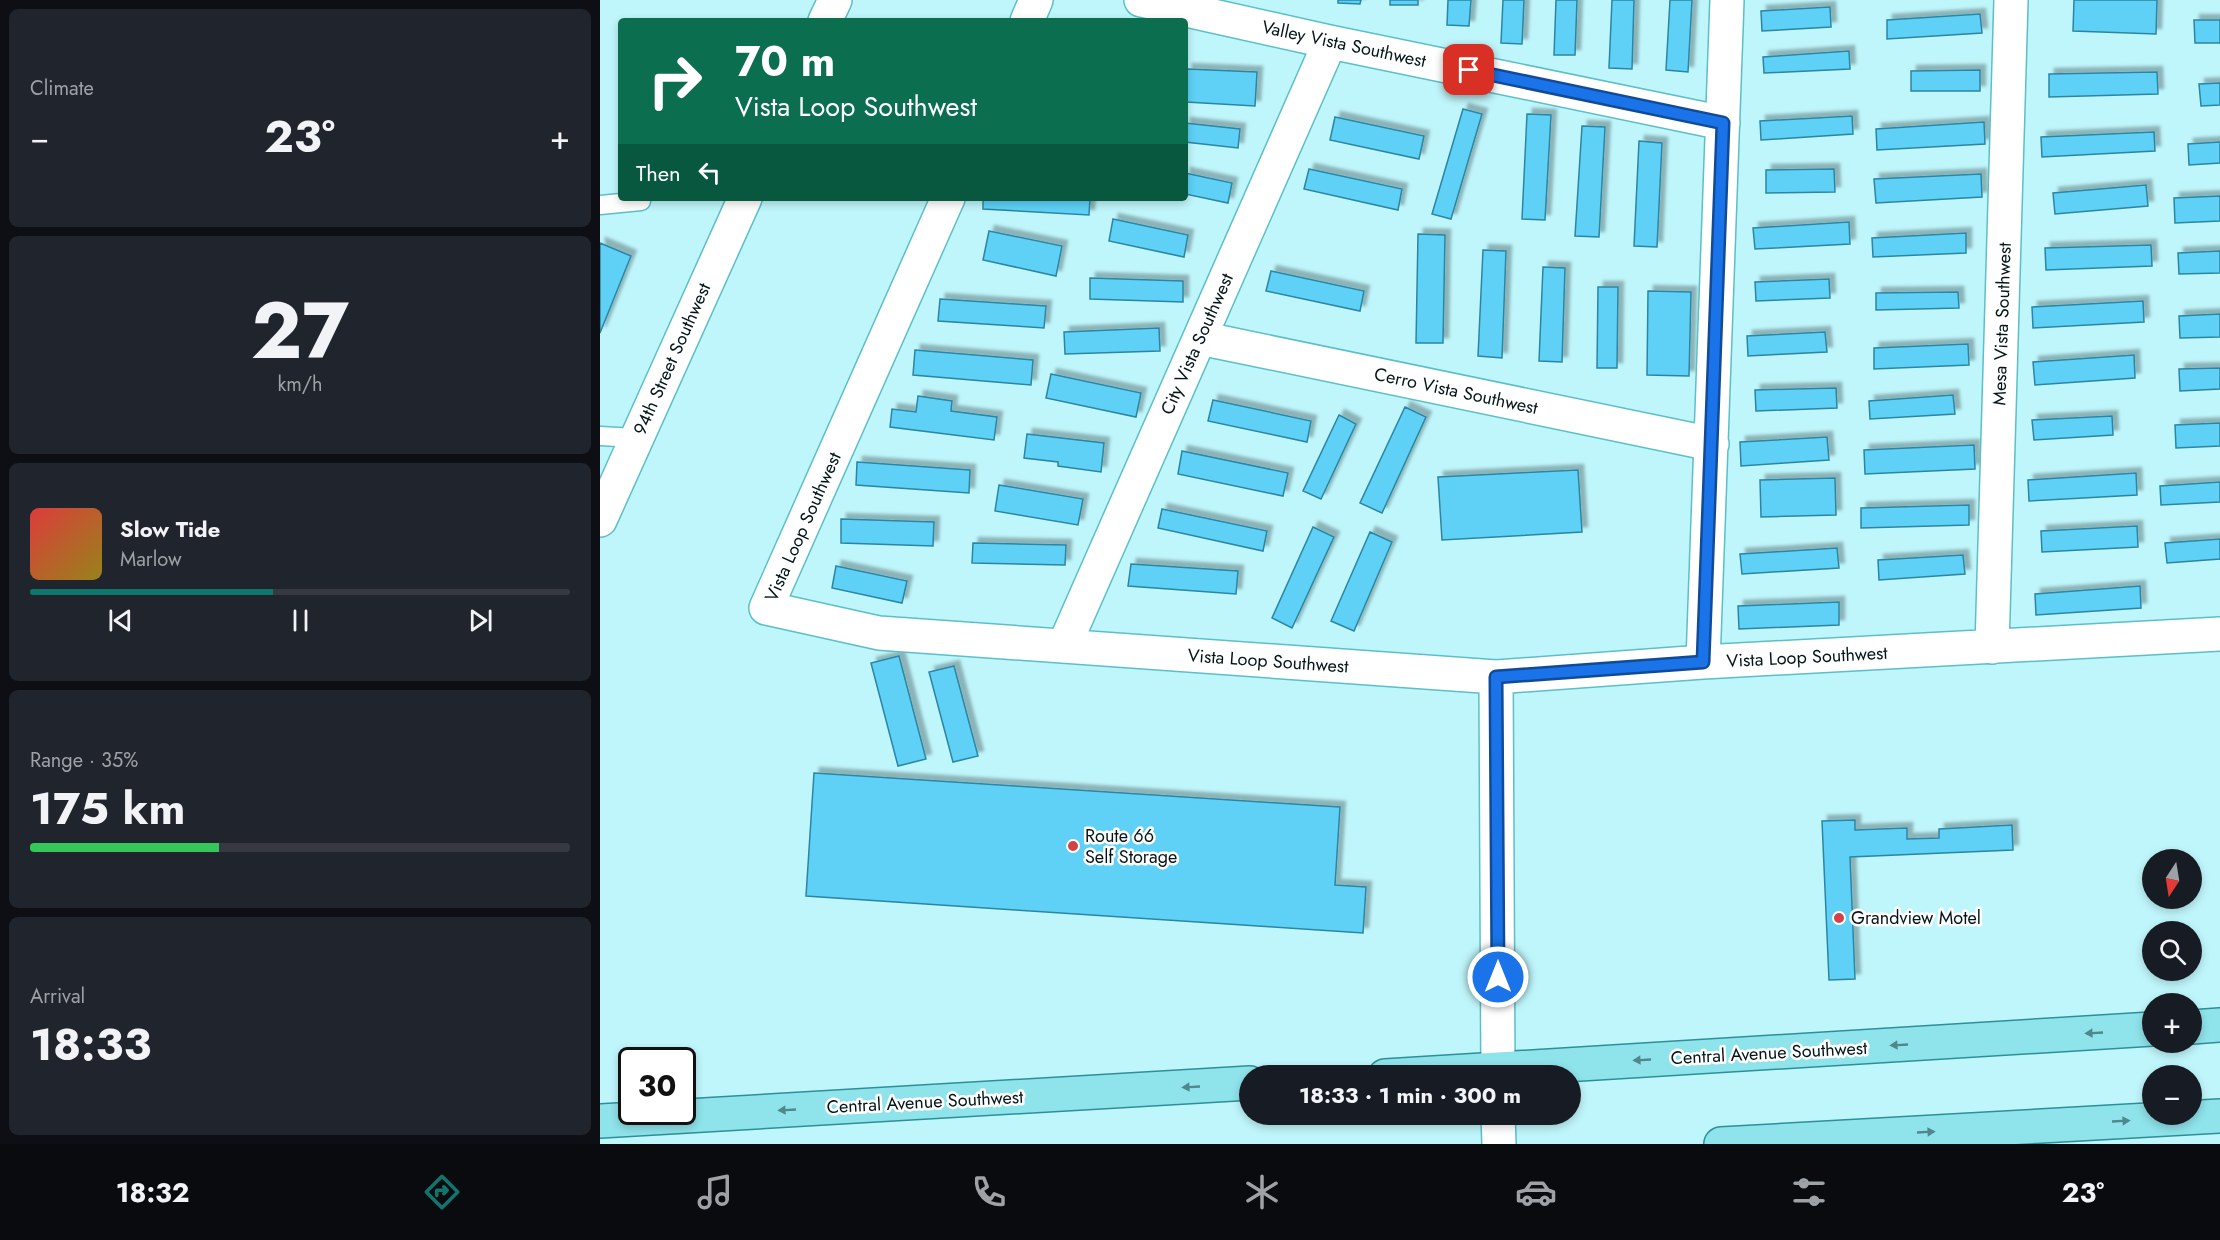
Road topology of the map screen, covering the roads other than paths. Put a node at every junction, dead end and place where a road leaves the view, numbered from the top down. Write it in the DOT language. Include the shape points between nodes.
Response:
graph roads {
  1 [pos="835,0"];
  2 [pos="1036,0"];
  3 [pos="1141,0"];
  4 [pos="1727,0"];
  5 [pos="2011,0"];
  6 [pos="826,18"];
  7 [pos="1028,18"];
  8 [pos="1330,42"];
  9 [pos="1723,123"];
  10 [pos="641,201"];
  11 [pos="744,201"];
  12 [pos="947,201"];
  13 [pos="600,205"];
  14 [pos="1200,338"];
  15 [pos="600,436"];
  16 [pos="636,438"];
  17 [pos="1712,444"];
  18 [pos="600,520"];
  19 [pos="2220,634"];
  20 [pos="1064,646"];
  21 [pos="1992,647"];
  22 [pos="1703,662"];
  23 [pos="1496,677"];
  24 [pos="2220,1025"];
  25 [pos="2202,1026"];
  26 [pos="2142,1030"];
  27 [pos="1498,1065"];
  28 [pos="1581,1067"];
  29 [pos="1239,1084"];
  30 [pos="2220,1116"];
  31 [pos="600,1121"];
  32 [pos="1498,1125"];
  33 [pos="1967,1137"];
  34 [pos="1499,1144"];
  35 [pos="1721,1144"];
  1 -- 6 [label="street"];
  2 -- 7 [label="street"];
  3 -- 8 [label="street, Valley Vista Southwest"];
  4 -- 9 [label="street"];
  5 -- 21 [label="street, Mesa Vista Southwest"];
  8 -- 9 [label="street, Valley Vista Southwest"];
  8 -- 14 [label="street, City Vista Southwest"];
  9 -- 17 [label="street"];
  10 -- 13 [label="lane"];
  11 -- 16 [label="street, 94th Street Southwest"];
  12 -- 20 [label="street, Vista Loop Southwest" via="766,608 879,633"];
  14 -- 17 [label="street, Cerro Vista Southwest"];
  14 -- 20 [label="street, City Vista Southwest"];
  15 -- 16 [label="lane"];
  16 -- 18 [label="street, 94th Street Southwest"];
  17 -- 22 [label="street"];
  19 -- 21 [label="street, Vista Loop Southwest"];
  20 -- 23 [label="street, Vista Loop Southwest"];
  21 -- 22 [label="street, Vista Loop Southwest"];
  22 -- 23 [label="street, Vista Loop Southwest"];
  23 -- 27 [label="street"];
  24 -- 25 [label="main road"];
  26 -- 28 [label="main road, Central Avenue Southwest, one-way"];
  29 -- 31 [label="main road, Central Avenue Southwest, one-way"];
  33 -- 30 [label="main road, one-way"];
  32 -- 34 [label="street"];
  35 -- 33 [label="main road, one-way"];
}
